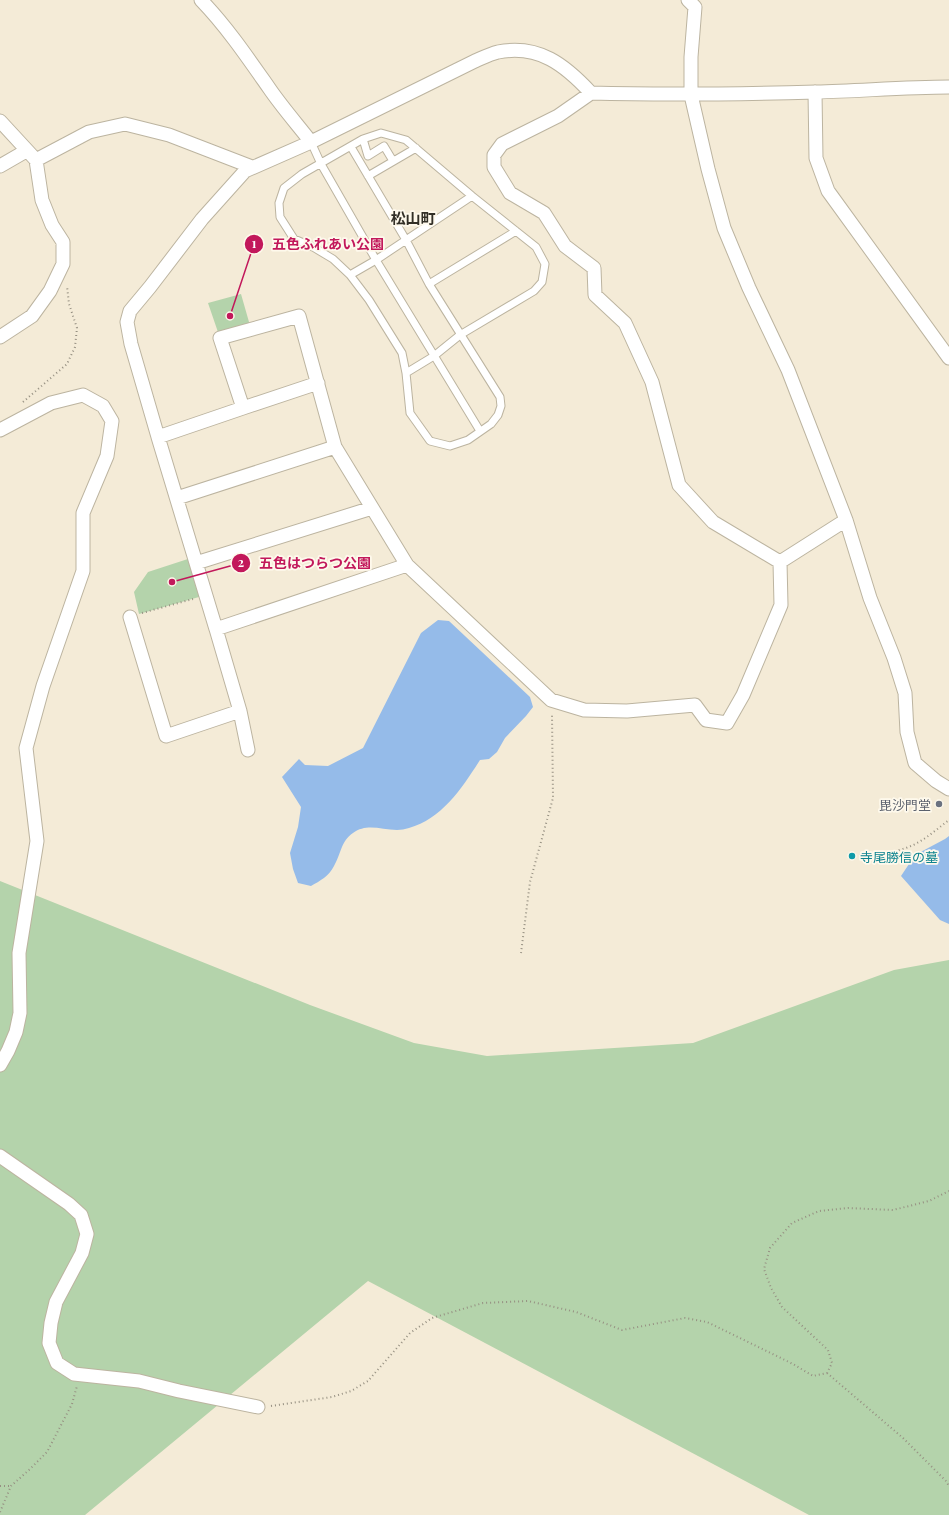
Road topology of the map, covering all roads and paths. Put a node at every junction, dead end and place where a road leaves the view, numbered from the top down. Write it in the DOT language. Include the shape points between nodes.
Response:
graph roads {
  1 [pos="202,0"];
  2 [pos="694,2"];
  3 [pos="949,87"];
  4 [pos="815,92"];
  5 [pos="591,93"];
  6 [pos="691,95"];
  7 [pos="0,120"];
  8 [pos="363,139"];
  9 [pos="311,142"];
  10 [pos="351,147"];
  11 [pos="416,148"];
  12 [pos="26,150"];
  13 [pos="36,160"];
  14 [pos="393,161"];
  15 [pos="321,164"];
  16 [pos="0,166"];
  17 [pos="252,167"];
  18 [pos="368,176"];
  19 [pos="472,196"];
  20 [pos="516,231"];
  21 [pos="406,240"];
  22 [pos="376,260"];
  23 [pos="350,275"];
  24 [pos="67,284"];
  25 [pos="429,284"];
  26 [pos="460,335"];
  27 [pos="0,338"];
  28 [pos="434,356"];
  29 [pos="949,358"];
  30 [pos="406,373"];
  31 [pos="318,383"];
  32 [pos="22,403"];
  33 [pos="243,408"];
  34 [pos="0,430"];
  35 [pos="480,431"];
  36 [pos="158,437"];
  37 [pos="335,447"];
  38 [pos="177,498"];
  39 [pos="372,508"];
  40 [pos="846,520"];
  41 [pos="780,562"];
  42 [pos="196,564"];
  43 [pos="407,565"];
  44 [pos="206,595"];
  45 [pos="130,617"];
  46 [pos="216,629"];
  47 [pos="551,700"];
  48 [pos="240,711"];
  49 [pos="248,750"];
  50 [pos="949,789"];
  51 [pos="949,820"];
  52 [pos="859,855"];
  53 [pos="521,953"];
  54 [pos="0,1065"];
  55 [pos="0,1156"];
  56 [pos="949,1191"];
  57 [pos="827,1373"];
  58 [pos="79,1375"];
  59 [pos="258,1407"];
  60 [pos="0,1486"];
  61 [pos="11,1486"];
  62 [pos="949,1487"];
  63 [pos="0,1512"];
  1 -- 9 [label="street" via="246,54 270,90"];
  2 -- 6 [label="street"];
  3 -- 4 [label="street"];
  4 -- 6 [label="street"];
  4 -- 29 [label="street" via="816,158 828,191"];
  5 -- 6 [label="street"];
  5 -- 9 [label="street" via="569,71 550,57 524,50 498,52"];
  5 -- 41 [label="street" via="558,116 502,144 494,155 494,167 510,193 544,213 565,246 594,268 595,295 625,323 652,382 679,485 713,522"];
  6 -- 40 [label="street" via="724,228 788,370"];
  7 -- 12 [label="street"];
  8 -- 10 [label="lane"];
  8 -- 11 [label="lane" via="381,133 406,140"];
  8 -- 14 [label="lane" via="368,156 384,146"];
  9 -- 15 [label="lane"];
  9 -- 17 [label="street"];
  10 -- 15 [label="lane"];
  10 -- 18 [label="lane"];
  11 -- 14 [label="lane"];
  11 -- 19 [label="lane"];
  12 -- 13 [label="street"];
  12 -- 16 [label="street"];
  13 -- 17 [label="street" via="89,132 125,124 170,135"];
  13 -- 27 [label="street" via="42,200 52,225 63,242 63,264 50,291 32,316"];
  14 -- 18 [label="lane"];
  15 -- 22 [label="lane"];
  15 -- 23 [label="lane" via="284,188 278,203 280,217 294,240 313,247 333,259"];
  17 -- 36 [label="street" via="245,171 202,219 130,311 127,322 131,344"];
  18 -- 21 [label="lane"];
  19 -- 20 [label="lane"];
  19 -- 21 [label="lane"];
  20 -- 25 [label="lane"];
  20 -- 26 [label="lane" via="536,247 545,264 542,282 534,291"];
  21 -- 22 [label="lane"];
  21 -- 25 [label="lane"];
  22 -- 23 [label="lane"];
  22 -- 28 [label="lane"];
  23 -- 30 [label="lane" via="402,353"];
  24 -- 32 [label="path" via="69,304 77,328 75,347 67,364"];
  25 -- 26 [label="lane"];
  26 -- 28 [label="lane"];
  26 -- 35 [label="lane" via="500,397 498,415 491,424"];
  28 -- 30 [label="lane"];
  28 -- 35 [label="lane"];
  30 -- 35 [label="lane" via="410,414 430,441 450,446 468,440"];
  31 -- 33 [label="street"];
  31 -- 33 [label="street" via="299,316 220,338"];
  31 -- 37 [label="street"];
  33 -- 36 [label="street"];
  34 -- 54 [label="street" via="51,403 83,395 103,406 112,420 107,456 82,513 83,571 43,686 26,748 37,841 19,953 20,1013 16,1032"];
  36 -- 38 [label="street"];
  37 -- 38 [label="street"];
  37 -- 39 [label="street"];
  38 -- 42 [label="street"];
  39 -- 42 [label="street"];
  39 -- 43 [label="street"];
  40 -- 41 [label="street"];
  40 -- 50 [label="street" via="870,598 905,692 907,732 915,763"];
  41 -- 47 [label="street" via="781,605 743,695 727,723 706,720 695,705 627,711 584,710"];
  42 -- 44 [label="street"];
  43 -- 46 [label="street"];
  43 -- 47 [label="street"];
  44 -- 45 [label="path"];
  44 -- 46 [label="street"];
  45 -- 48 [label="street" via="166,736"];
  46 -- 48 [label="street"];
  47 -- 53 [label="path" via="553,798 530,882"];
  48 -- 49 [label="street"];
  51 -- 52 [label="path" via="910,846 885,853"];
  55 -- 58 [label="street" via="81,1215 87,1234 82,1252 56,1302 49,1343 57,1363"];
  56 -- 57 [label="path" via="929,1201 893,1210 848,1208 819,1211 792,1223 770,1248 764,1269 771,1288 782,1307 828,1350 832,1363"];
  57 -- 59 [label="path" via="813,1376 707,1322 685,1318 622,1330 576,1312 528,1301 484,1303 432,1318 410,1333 368,1381 351,1391 332,1397"];
  57 -- 62 [label="path" via="903,1438"];
  58 -- 59 [label="street" via="139,1381"];
  58 -- 61 [label="path" via="72,1404 47,1452"];
  60 -- 61 [label="path"];
  61 -- 63 [label="path"];
}
